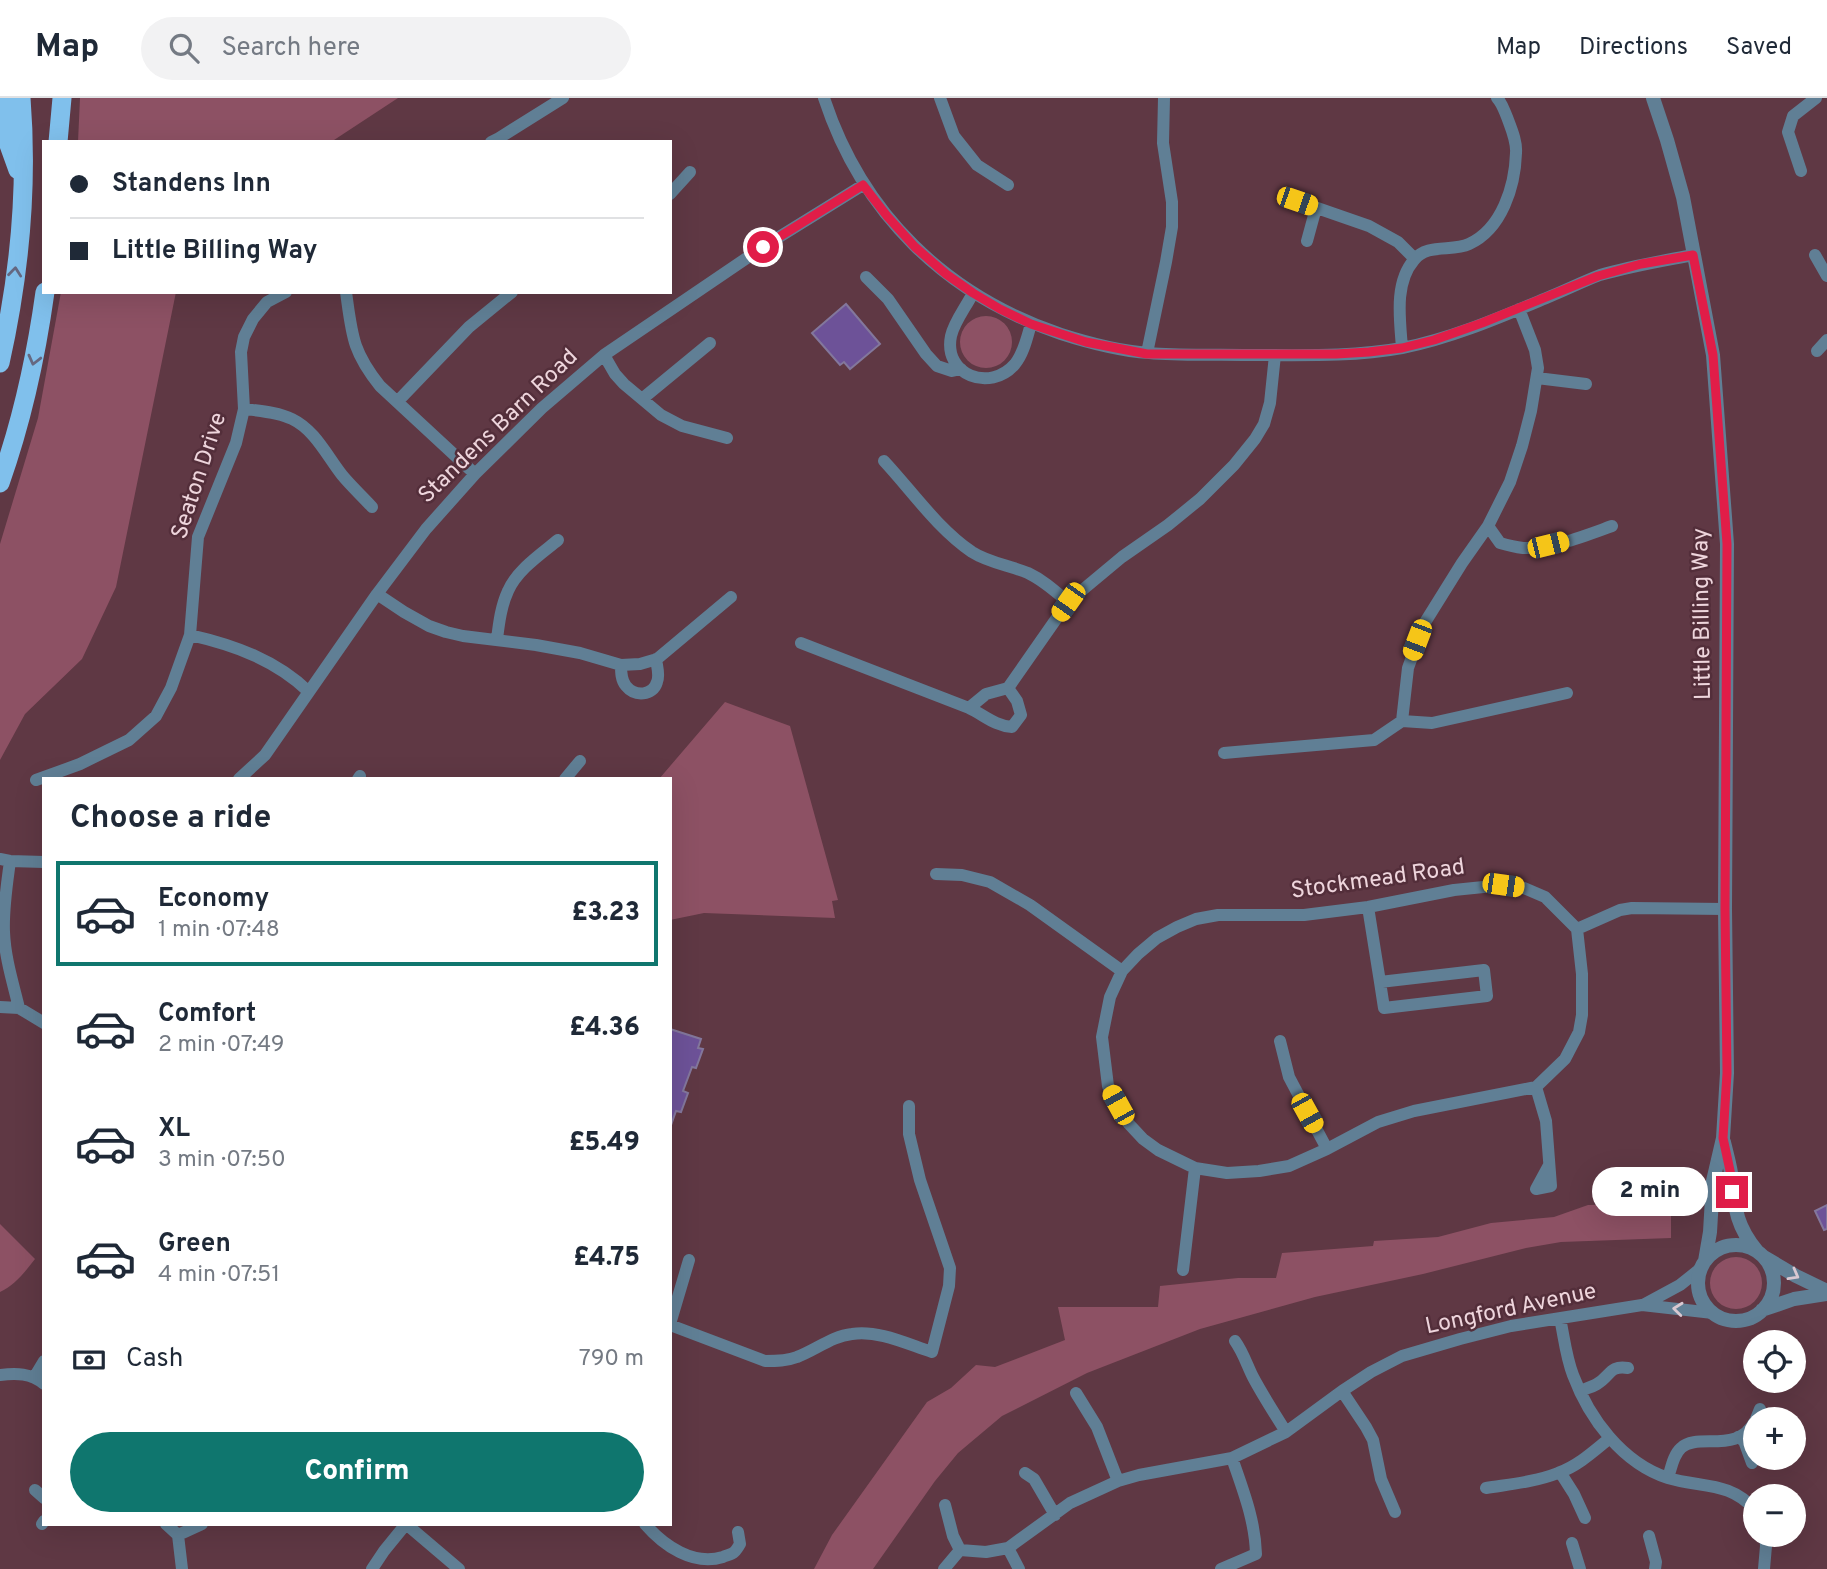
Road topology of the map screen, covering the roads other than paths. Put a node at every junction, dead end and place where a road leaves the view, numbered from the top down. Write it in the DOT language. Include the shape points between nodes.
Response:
graph roads {
  1 [pos="7,98"];
  2 [pos="21,98"];
  3 [pos="53,98"];
  4 [pos="62,98"];
  5 [pos="563,98"];
  6 [pos="824,98"];
  7 [pos="940,98"];
  8 [pos="1164,98"];
  9 [pos="1497,98"];
  10 [pos="1653,98"];
  11 [pos="1816,98"];
  12 [pos="57,140"];
  13 [pos="57,140"];
  14 [pos="495,140"];
  15 [pos="1801,171"];
  16 [pos="690,172"];
  17 [pos="22,181"];
  18 [pos="863,185"];
  19 [pos="1008,186"];
  20 [pos="672,192"];
  21 [pos="1297,201"];
  22 [pos="1316,208"];
  23 [pos="1307,241"];
  24 [pos="1693,255"];
  25 [pos="1815,256"];
  26 [pos="1414,258"];
  27 [pos="1827,275"];
  28 [pos="866,277"];
  29 [pos="973,293"];
  30 [pos="46,294"];
  31 [pos="282,294"];
  32 [pos="346,294"];
  33 [pos="510,294"];
  34 [pos="1519,309"];
  35 [pos="1031,324"];
  36 [pos="1827,340"];
  37 [pos="710,343"];
  38 [pos="1402,348"];
  39 [pos="1816,351"];
  40 [pos="1147,354"];
  41 [pos="604,355"];
  42 [pos="1275,355"];
  43 [pos="0,363"];
  44 [pos="961,369"];
  45 [pos="1537,378"];
  46 [pos="1586,384"];
  47 [pos="642,399"];
  48 [pos="397,402"];
  49 [pos="244,409"];
  50 [pos="727,438"];
  51 [pos="11,452"];
  52 [pos="884,461"];
  53 [pos="0,469"];
  54 [pos="475,474"];
  55 [pos="0,483"];
  56 [pos="372,507"];
  57 [pos="1488,526"];
  58 [pos="1612,526"];
  59 [pos="558,540"];
  60 [pos="377,594"];
  61 [pos="732,597"];
  62 [pos="1068,602"];
  63 [pos="190,635"];
  64 [pos="496,639"];
  65 [pos="801,643"];
  66 [pos="656,659"];
  67 [pos="621,665"];
  68 [pos="1008,688"];
  69 [pos="309,692"];
  70 [pos="1567,693"];
  71 [pos="969,708"];
  72 [pos="1402,721"];
  73 [pos="1224,753"];
  74 [pos="580,761"];
  75 [pos="44,777"];
  76 [pos="241,777"];
  77 [pos="567,777"];
  78 [pos="42,778"];
  79 [pos="36,780"];
  80 [pos="5,860"];
  81 [pos="42,862"];
  82 [pos="936,874"];
  83 [pos="1368,907"];
  84 [pos="1725,909"];
  85 [pos="1577,929"];
  86 [pos="1122,971"];
  87 [pos="1380,982"];
  88 [pos="0,1007"];
  89 [pos="19,1008"];
  90 [pos="42,1022"];
  91 [pos="1280,1041"];
  92 [pos="1536,1087"];
  93 [pos="909,1106"];
  94 [pos="1723,1138"];
  95 [pos="1327,1149"];
  96 [pos="1549,1164"];
  97 [pos="1195,1168"];
  98 [pos="1760,1254"];
  99 [pos="689,1260"];
  100 [pos="1703,1265"];
  101 [pos="1182,1270"];
  102 [pos="1827,1293"];
  103 [pos="1643,1305"];
  104 [pos="1762,1310"];
  105 [pos="1713,1313"];
  106 [pos="672,1317"];
  107 [pos="1560,1318"];
  108 [pos="672,1325"];
  109 [pos="1234,1341"];
  110 [pos="1628,1368"];
  111 [pos="0,1375"];
  112 [pos="39,1380"];
  113 [pos="1342,1391"];
  114 [pos="1580,1391"];
  115 [pos="1076,1392"];
  116 [pos="1286,1432"];
  117 [pos="1743,1434"];
  118 [pos="1738,1437"];
  119 [pos="1610,1438"];
  120 [pos="1743,1440"];
  121 [pos="1232,1458"];
  122 [pos="1025,1472"];
  123 [pos="1560,1472"];
  124 [pos="1668,1478"];
  125 [pos="1118,1481"];
  126 [pos="1486,1488"];
  127 [pos="1743,1499"];
  128 [pos="945,1505"];
  129 [pos="1395,1511"];
  130 [pos="1055,1515"];
  131 [pos="1585,1518"];
  132 [pos="168,1526"];
  133 [pos="198,1526"];
  134 [pos="404,1526"];
  135 [pos="408,1526"];
  136 [pos="647,1526"];
  137 [pos="738,1532"];
  138 [pos="178,1535"];
  139 [pos="1649,1536"];
  140 [pos="1572,1543"];
  141 [pos="1766,1547"];
  142 [pos="1008,1548"];
  143 [pos="960,1550"];
  144 [pos="1256,1554"];
  145 [pos="1272,1554"];
  146 [pos="182,1569"];
  147 [pos="372,1569"];
  148 [pos="459,1569"];
  149 [pos="944,1569"];
  150 [pos="1019,1569"];
  151 [pos="1221,1569"];
  152 [pos="1580,1569"];
  153 [pos="1655,1569"];
  154 [pos="1763,1569"];
  1 -- 17 [label="highway" via="9,145"];
  2 -- 17 [label="highway"];
  3 -- 12 [label="highway"];
  4 -- 13 [label="highway"];
  5 -- 14 [label="street"];
  6 -- 18 [label="street" via="834,131"];
  7 -- 19 [label="street" via="954,136 977,165"];
  8 -- 40 [label="street" via="1163,143 1172,227"];
  9 -- 26 [label="street" via="1517,150 1508,198 1498,218 1469,244 1428,250"];
  10 -- 24 [label="street, Little Billing Way" via="1683,197"];
  11 -- 15 [label="street" via="1793,116 1787,132"];
  16 -- 20 [label="street"];
  43 -- 17 [label="highway, one-way" via="10,316"];
  18 -- 29 [label="street" via="915,247"];
  18 -- 41 [label="street, Standens Barn Road"];
  21 -- 22 [label="street"];
  22 -- 23 [label="street"];
  22 -- 26 [label="street" via="1369,226 1398,242"];
  24 -- 34 [label="street" via="1598,276"];
  24 -- 84 [label="street, Little Billing Way" via="1713,355 1727,544"];
  25 -- 27 [label="street"];
  26 -- 38 [label="street" via="1402,280"];
  28 -- 44 [label="street" via="937,366"];
  29 -- 35 [label="street"];
  29 -- 44 [label="street" via="950,339 951,353"];
  30 -- 51 [label="highway, one-way"];
  31 -- 49 [label="street, Seaton Drive" via="267,302 244,337"];
  32 -- 48 [label="street" via="357,351 380,386"];
  33 -- 48 [label="street" via="469,327"];
  34 -- 38 [label="street"];
  34 -- 45 [label="street" via="1535,350"];
  35 -- 40 [label="street" via="1086,342"];
  35 -- 44 [label="street" via="1021,354 1005,372 980,379"];
  36 -- 39 [label="street"];
  37 -- 47 [label="street"];
  38 -- 42 [label="street"];
  40 -- 42 [label="street"];
  41 -- 47 [label="street" via="615,374"];
  41 -- 54 [label="street, Standens Barn Road"];
  42 -- 62 [label="street" via="1264,424 1234,466 1200,499"];
  45 -- 46 [label="street"];
  45 -- 57 [label="street" via="1522,446"];
  47 -- 50 [label="street" via="682,426"];
  48 -- 54 [label="street"];
  49 -- 56 [label="street" via="303,425"];
  49 -- 63 [label="street, Seaton Drive" via="236,443 198,537"];
  51 -- 53 [label="highway"];
  51 -- 55 [label="highway"];
  52 -- 62 [label="street" via="972,552 1040,579"];
  54 -- 60 [label="street, Standens Barn Road" via="426,528"];
  57 -- 58 [label="street" via="1500,543 1522,548 1586,536"];
  57 -- 72 [label="street" via="1424,624 1408,668"];
  59 -- 64 [label="street" via="531,561 508,589"];
  60 -- 64 [label="street" via="429,626"];
  60 -- 69 [label="street, Standens Barn Road"];
  61 -- 66 [label="street"];
  62 -- 68 [label="street"];
  63 -- 69 [label="street" via="257,656"];
  63 -- 75 [label="street, Seaton Drive" via="156,716 129,740"];
  64 -- 67 [label="street"];
  65 -- 71 [label="street"];
  66 -- 67 [label="street"];
  66 -- 67 [label="street" via="656,685 646,693 628,689"];
  68 -- 71 [label="street" via="986,694"];
  68 -- 71 [label="street" via="1021,715 1012,727 991,722"];
  69 -- 76 [label="street, Standens Barn Road" via="265,755"];
  70 -- 72 [label="street" via="1432,723"];
  72 -- 73 [label="street" via="1374,740"];
  74 -- 77 [label="street"];
  78 -- 79 [label="street, Seaton Drive"];
  80 -- 81 [label="street"];
  80 -- 89 [label="street" via="4,933"];
  82 -- 86 [label="street" via="990,882"];
  83 -- 85 [label="street, Stockmead Road" via="1503,885 1545,897"];
  83 -- 86 [label="street, Stockmead Road" via="1304,915 1196,919 1157,938"];
  83 -- 87 [label="street"];
  84 -- 85 [label="street" via="1632,908"];
  84 -- 94 [label="street, Little Billing Way"];
  85 -- 92 [label="street" via="1582,974 1579,1032 1565,1059"];
  86 -- 97 [label="street, Stockmead Road" via="1110,997 1102,1037 1108,1086 1143,1139"];
  87 -- 87 [label="street" via="1484,970 1487,996 1384,1008"];
  88 -- 89 [label="street"];
  89 -- 90 [label="street"];
  91 -- 95 [label="street" via="1289,1077"];
  92 -- 95 [label="street, Stockmead Road" via="1413,1111 1378,1122"];
  92 -- 96 [label="street" via="1546,1121"];
  93 -- 108 [label="street" via="909,1134 920,1180 950,1268 932,1352 867,1333 832,1340 796,1358 765,1361"];
  94 -- 98 [label="street, Little Billing Way" via="1736,1213 1747,1240"];
  94 -- 100 [label="street, Little Billing Way"];
  95 -- 97 [label="street, Stockmead Road" via="1289,1166 1259,1171"];
  97 -- 101 [label="street"];
  98 -- 100 [label="street" via="1746,1246 1723,1247"];
  98 -- 102 [label="street, one-way"];
  98 -- 104 [label="street, Little Billing Way" via="1773,1278 1773,1289"];
  99 -- 106 [label="street"];
  100 -- 103 [label="street, Longford Avenue"];
  100 -- 105 [label="street, Little Billing Way" via="1699,1293"];
  102 -- 104 [label="street"];
  105 -- 103 [label="street, Longford Avenue, one-way"];
  103 -- 107 [label="street, Longford Avenue"];
  104 -- 105 [label="street" via="1733,1321"];
  107 -- 113 [label="street, Longford Avenue" via="1510,1326 1402,1356"];
  107 -- 114 [label="street"];
  109 -- 116 [label="street"];
  110 -- 114 [label="street" via="1618,1367 1598,1384"];
  111 -- 112 [label="street" via="13,1373"];
  113 -- 116 [label="street, Longford Avenue"];
  113 -- 129 [label="street" via="1373,1440 1381,1479"];
  114 -- 119 [label="street"];
  115 -- 125 [label="street" via="1097,1427"];
  116 -- 121 [label="street, Longford Avenue"];
  117 -- 118 [label="street"];
  118 -- 120 [label="street"];
  118 -- 124 [label="street" via="1681,1447"];
  119 -- 123 [label="street"];
  119 -- 124 [label="street" via="1642,1467"];
  121 -- 125 [label="street, Longford Avenue"];
  121 -- 144 [label="street" via="1250,1509"];
  122 -- 130 [label="street"];
  123 -- 126 [label="street"];
  123 -- 131 [label="street"];
  124 -- 127 [label="street" via="1729,1490"];
  125 -- 130 [label="street, Longford Avenue"];
  128 -- 143 [label="street"];
  130 -- 142 [label="street, Longford Avenue"];
  132 -- 138 [label="street"];
  133 -- 138 [label="street"];
  134 -- 147 [label="street"];
  135 -- 148 [label="street"];
  136 -- 137 [label="street" via="673,1549 693,1558 733,1554 740,1544"];
  138 -- 146 [label="street"];
  139 -- 153 [label="street"];
  140 -- 152 [label="street"];
  141 -- 154 [label="street"];
  142 -- 143 [label="street"];
  142 -- 150 [label="street"];
  143 -- 149 [label="street"];
  144 -- 145 [label="street"];
  144 -- 151 [label="street"];
}
